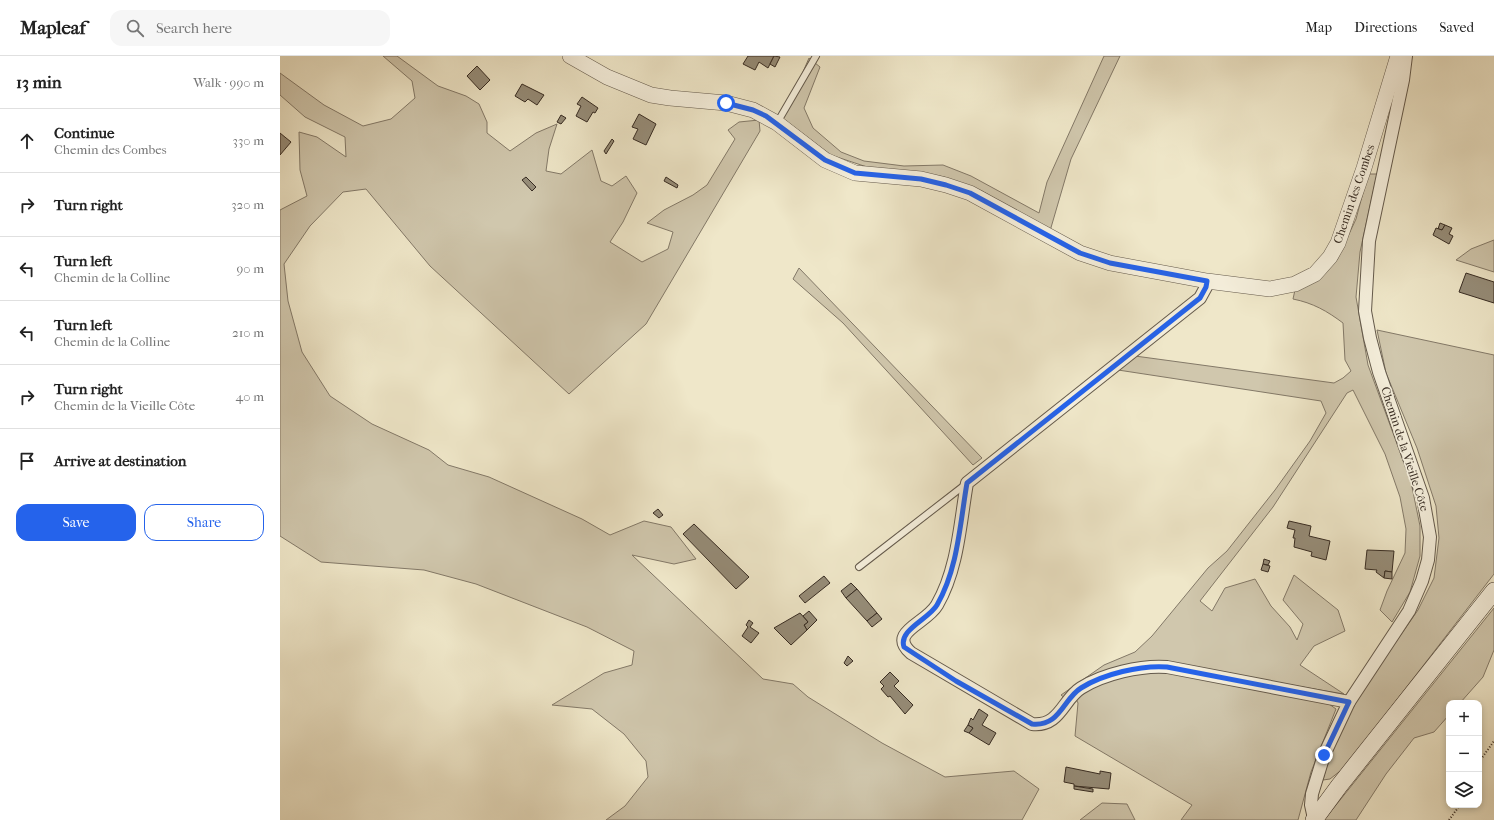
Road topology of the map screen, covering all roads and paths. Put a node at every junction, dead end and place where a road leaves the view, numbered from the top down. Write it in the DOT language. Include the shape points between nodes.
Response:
graph roads {
  1 [pos="570,56"];
  2 [pos="816,56"];
  3 [pos="1398,56"];
  4 [pos="1406,56"];
  5 [pos="777,123"];
  6 [pos="1207,281"];
  7 [pos="967,483"];
  8 [pos="859,567"];
  9 [pos="1494,591"];
  10 [pos="1349,702"];
  11 [pos="1494,741"];
  12 [pos="1482,758"];
  13 [pos="1458,808"];
  14 [pos="1315,819"];
  15 [pos="1449,820"];
  1 -- 5 [label="street, Chemin des Combes" via="639,91 670,98 740,106"];
  2 -- 5 [label="lane"];
  3 -- 6 [label="street, Chemin des Combes" via="1347,224 1324,266 1306,280 1283,288 1253,288"];
  4 -- 10 [label="street, Chemin de la Vieille Côte" via="1405,74 1369,241 1365,311 1379,372 1423,498 1430,537 1428,560 1409,611"];
  5 -- 6 [label="street, Chemin des Combes" via="825,160 855,173 921,179 946,185 970,193 1080,253 1110,263"];
  6 -- 7 [label="street" via="1200,298"];
  7 -- 8 [label="lane"];
  7 -- 10 [label="street" via="954,560 946,587 929,616 908,631 902,642 911,653 1032,724 1046,722 1056,716 1081,688 1101,679 1152,666"];
  9 -- 14 [label="main road"];
  10 -- 14 [label="street, Chemin de la Vieille Côte" via="1324,755 1312,794 1311,806"];
  11 -- 12 [label="path"];
  13 -- 15 [label="path"];
}
